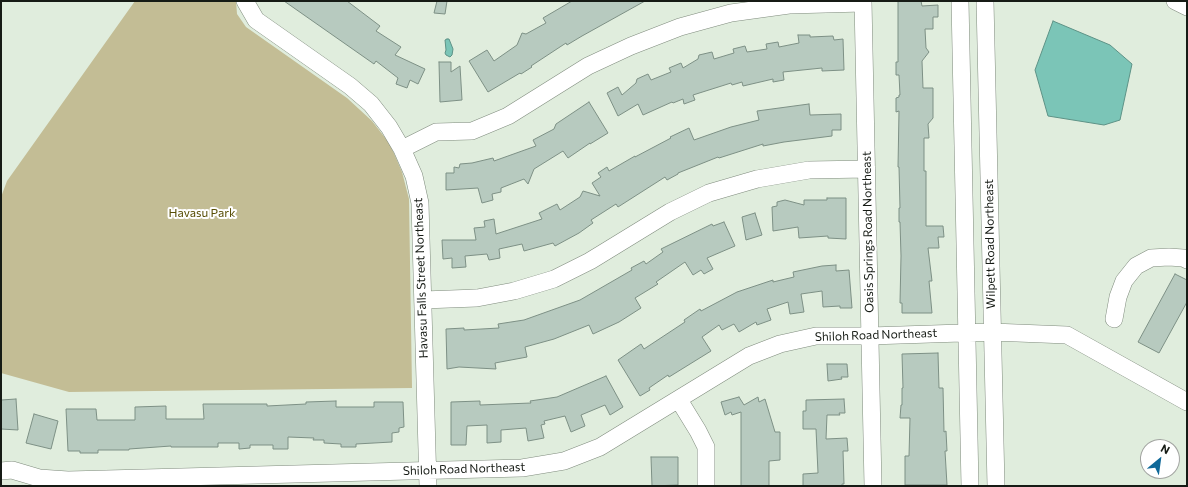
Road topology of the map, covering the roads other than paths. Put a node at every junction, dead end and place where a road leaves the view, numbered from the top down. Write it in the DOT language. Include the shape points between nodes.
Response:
graph roads {
  1 [pos="245,1"];
  2 [pos="960,1"];
  3 [pos="985,1"];
  4 [pos="1175,1"];
  5 [pos="863,2"];
  6 [pos="1187,7"];
  7 [pos="402,149"];
  8 [pos="867,169"];
  9 [pos="1187,260"];
  10 [pos="423,300"];
  11 [pos="1114,319"];
  12 [pos="992,332"];
  13 [pos="967,333"];
  14 [pos="870,336"];
  15 [pos="679,400"];
  16 [pos="1187,402"];
  17 [pos="1,471"];
  18 [pos="427,478"];
  19 [pos="151,482"];
  20 [pos="706,486"];
  21 [pos="873,486"];
  22 [pos="970,486"];
  23 [pos="996,486"];
  1 -- 7 [label="street, Havasu Falls Street Northeast" via="256,20 350,86 371,104"];
  2 -- 13 [label="street, Wilpett Road Northeast"];
  3 -- 12 [label="street, Wilpett Road Northeast"];
  4 -- 6 [label="street"];
  5 -- 7 [label="street" via="789,5 730,13 680,27 588,66 508,116 472,131 436,132"];
  5 -- 8 [label="street, Oasis Springs Road Northeast"];
  7 -- 10 [label="street, Havasu Falls Street Northeast" via="414,176 420,202"];
  8 -- 10 [label="street" via="809,170 757,179 709,193 670,212 590,261 554,278 514,291 477,298"];
  8 -- 14 [label="street, Oasis Springs Road Northeast"];
  9 -- 11 [label="street" via="1169,256 1151,258 1136,266 1124,280"];
  10 -- 18 [label="street, Havasu Falls Street Northeast"];
  12 -- 13 [label="street, Shiloh Road Northeast"];
  12 -- 16 [label="street, Shiloh Road Northeast" via="1067,335"];
  12 -- 23 [label="street, Wilpett Road Northeast"];
  13 -- 14 [label="street, Shiloh Road Northeast"];
  13 -- 22 [label="street, Wilpett Road Northeast"];
  14 -- 15 [label="street, Shiloh Road Northeast" via="816,336 780,344 749,356"];
  14 -- 21 [label="street, Oasis Springs Road Northeast"];
  15 -- 18 [label="street, Shiloh Road Northeast" via="600,447 564,461"];
  15 -- 20 [label="street" via="706,446"];
  17 -- 19 [label="street, Shiloh Road Northeast" via="12,470 39,478"];
  18 -- 19 [label="street, Shiloh Road Northeast"];
}
